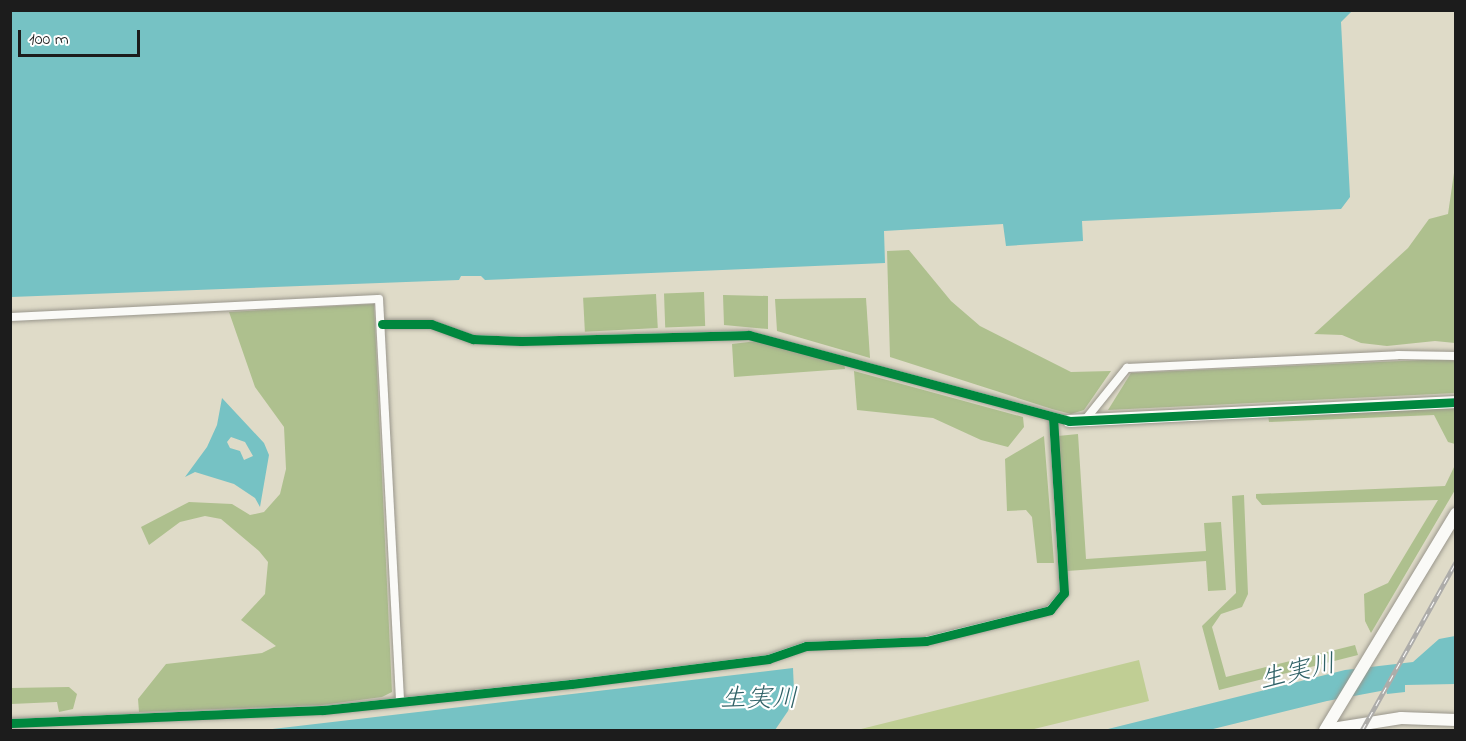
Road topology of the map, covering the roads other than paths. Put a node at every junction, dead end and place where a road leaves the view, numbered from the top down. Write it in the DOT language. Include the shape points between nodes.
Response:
graph roads {
  1 [pos="10,317"];
  2 [pos="382,324"];
  3 [pos="1455,356"];
  4 [pos="1455,402"];
  5 [pos="1053,419"];
  6 [pos="1085,420"];
  7 [pos="1069,421"];
  8 [pos="1455,514"];
  9 [pos="400,700"];
  10 [pos="1455,720"];
  11 [pos="10,723"];
  12 [pos="32,727"];
  13 [pos="1326,730"];
  1 -- 2 [label="street" via="379,299"];
  2 -- 5 [label="street" via="431,324 473,339 522,341 749,335"];
  2 -- 9 [label="street"];
  3 -- 6 [label="street" via="1398,355 1127,368"];
  4 -- 6 [label="street"];
  5 -- 7 [label="street"];
  5 -- 9 [label="street" via="1064,593 1050,610 926,641 806,646 768,659 707,669"];
  6 -- 7 [label="street"];
  8 -- 13 [label="street"];
  9 -- 12 [label="street" via="323,710"];
  10 -- 13 [label="street" via="1401,718"];
  11 -- 12 [label="street"];
}
